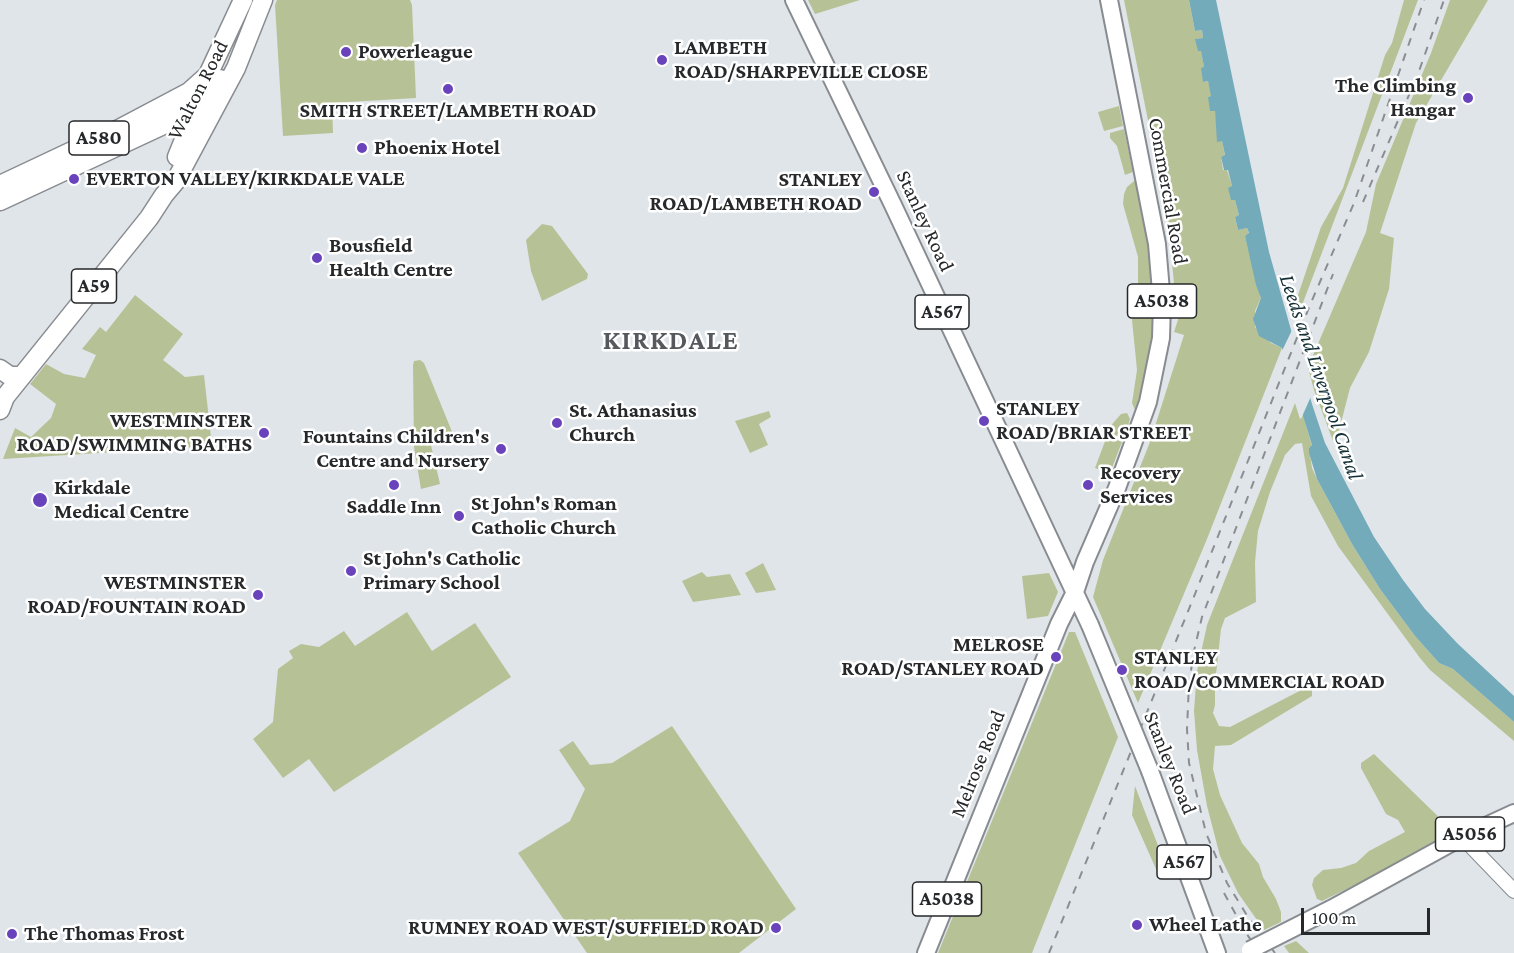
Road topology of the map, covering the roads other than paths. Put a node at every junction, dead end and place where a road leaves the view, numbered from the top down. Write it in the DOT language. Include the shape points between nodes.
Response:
graph roads {
  1 [pos="243,0"];
  2 [pos="254,0"];
  3 [pos="263,0"];
  4 [pos="794,0"];
  5 [pos="1109,0"];
  6 [pos="201,92"];
  7 [pos="176,119"];
  8 [pos="207,124"];
  9 [pos="158,129"];
  10 [pos="178,156"];
  11 [pos="0,185"];
  12 [pos="164,195"];
  13 [pos="0,201"];
  14 [pos="0,369"];
  15 [pos="22,376"];
  16 [pos="2,397"];
  17 [pos="1059,558"];
  18 [pos="1085,562"];
  19 [pos="1075,592"];
  20 [pos="1059,624"];
  21 [pos="1090,625"];
  22 [pos="1514,813"];
  23 [pos="1462,837"];
  24 [pos="1514,891"];
  25 [pos="1248,952"];
  26 [pos="926,953"];
  27 [pos="1217,953"];
  1 -- 6 [label="highway, A59"];
  2 -- 6 [label="highway, A59" via="226,68"];
  3 -- 8 [label="highway, Walton Road / A59" via="236,68"];
  4 -- 17 [label="main road, Stanley Road / A567"];
  5 -- 18 [label="main road, Commercial Road / A5038" via="1157,244 1161,339 1148,402 1132,449"];
  6 -- 7 [label="highway, A59"];
  6 -- 8 [label="highway"];
  6 -- 10 [label="highway, Walton Road / A59"];
  6 -- 11 [label="highway, A580"];
  7 -- 9 [label="highway, A580"];
  8 -- 12 [label="highway, Walton Road / A59"];
  9 -- 10 [label="highway" via="177,135"];
  9 -- 13 [label="highway, A580"];
  10 -- 12 [label="highway, Walton Road / A59"];
  12 -- 15 [label="highway, Walton Road / A59"];
  14 -- 15 [label="highway" via="10,376"];
  15 -- 16 [label="highway, Walton Road / A59"];
  17 -- 18 [label="main road" via="1072,565"];
  17 -- 19 [label="main road, Stanley Road / A567"];
  18 -- 19 [label="main road, Commercial Road / A5038"];
  19 -- 20 [label="main road, Melrose Road / A5038"];
  19 -- 21 [label="main road, Stanley Road / A567"];
  20 -- 21 [label="main road" via="1077,619"];
  20 -- 26 [label="main road, Melrose Road / A5038"];
  21 -- 27 [label="main road, Stanley Road / A567, bridge" via="1150,771"];
  22 -- 23 [label="main road, A5056"];
  23 -- 24 [label="main road"];
  23 -- 25 [label="main road, A5056, bridge"];
}
